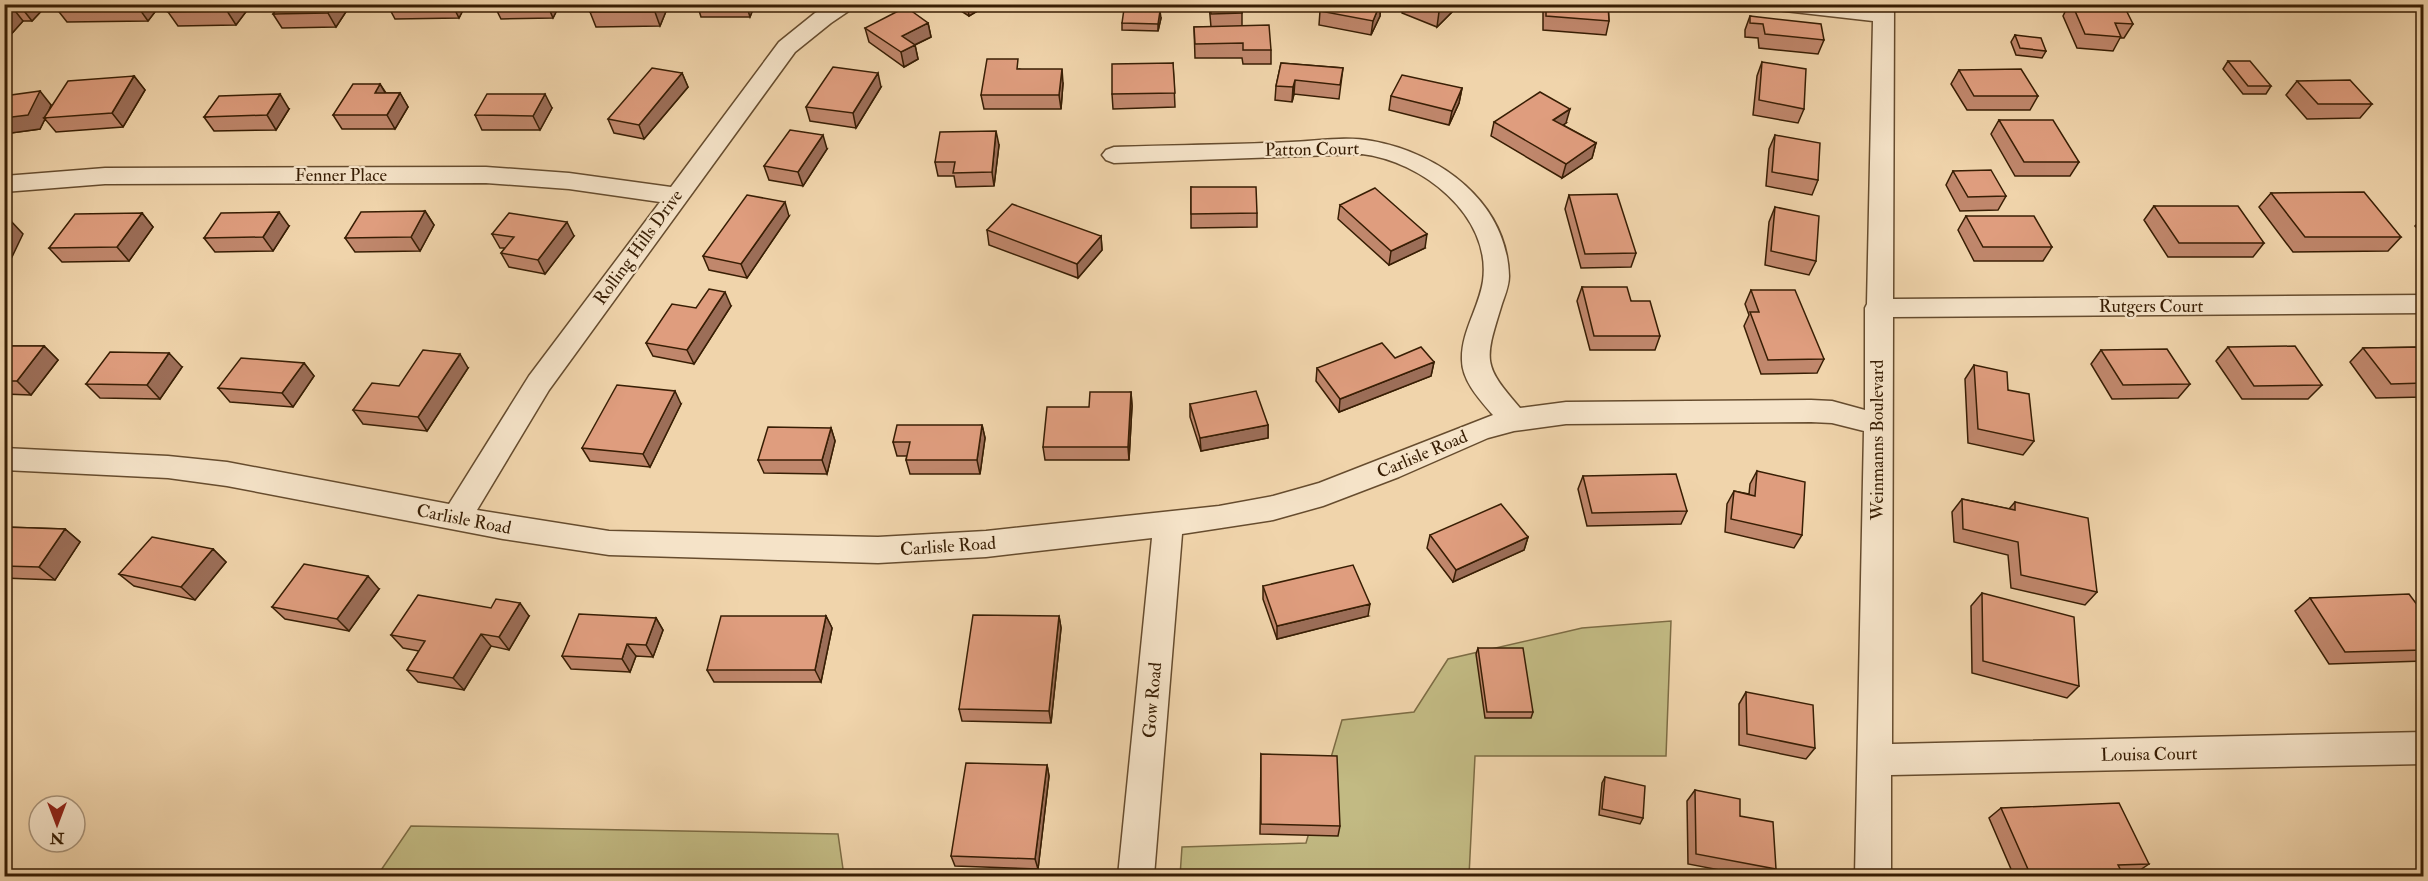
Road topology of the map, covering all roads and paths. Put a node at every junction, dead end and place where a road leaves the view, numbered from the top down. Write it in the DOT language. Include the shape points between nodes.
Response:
graph roads {
  1 [pos="849,4"];
  2 [pos="1775,4"];
  3 [pos="1884,10"];
  4 [pos="1113,155"];
  5 [pos="4,184"];
  6 [pos="676,196"];
  7 [pos="2424,304"];
  8 [pos="1878,308"];
  9 [pos="1514,420"];
  10 [pos="1878,424"];
  11 [pos="4,459"];
  12 [pos="457,517"];
  13 [pos="1168,524"];
  14 [pos="2424,748"];
  15 [pos="1874,760"];
  16 [pos="1136,876"];
  17 [pos="1873,876"];
  1 -- 6 [label="street, Rolling Hills Drive" via="823,18 787,47"];
  2 -- 3 [label="street"];
  3 -- 8 [label="street, Weinmanns Boulevard"];
  4 -- 9 [label="street, Patton Court" via="1354,147 1396,154 1435,172 1456,188 1485,230 1496,279 1474,349 1474,363 1479,378"];
  5 -- 6 [label="street, Fenner Place" via="105,176 486,175 569,181"];
  6 -- 12 [label="street, Rolling Hills Drive" via="539,382"];
  7 -- 8 [label="street, Rutgers Court"];
  8 -- 10 [label="street, Weinmanns Boulevard"];
  9 -- 10 [label="street, Carlisle Road" via="1566,413 1811,411 1832,412"];
  9 -- 13 [label="street, Carlisle Road" via="1481,429 1323,494 1219,518"];
  10 -- 15 [label="street, Weinmanns Boulevard"];
  11 -- 12 [label="street, Carlisle Road" via="168,467 227,474"];
  12 -- 13 [label="street, Carlisle Road" via="609,543 804,550 986,544"];
  13 -- 16 [label="street, Gow Road"];
  14 -- 15 [label="street, Louisa Court"];
  15 -- 17 [label="street, Weinmanns Boulevard"];
}
